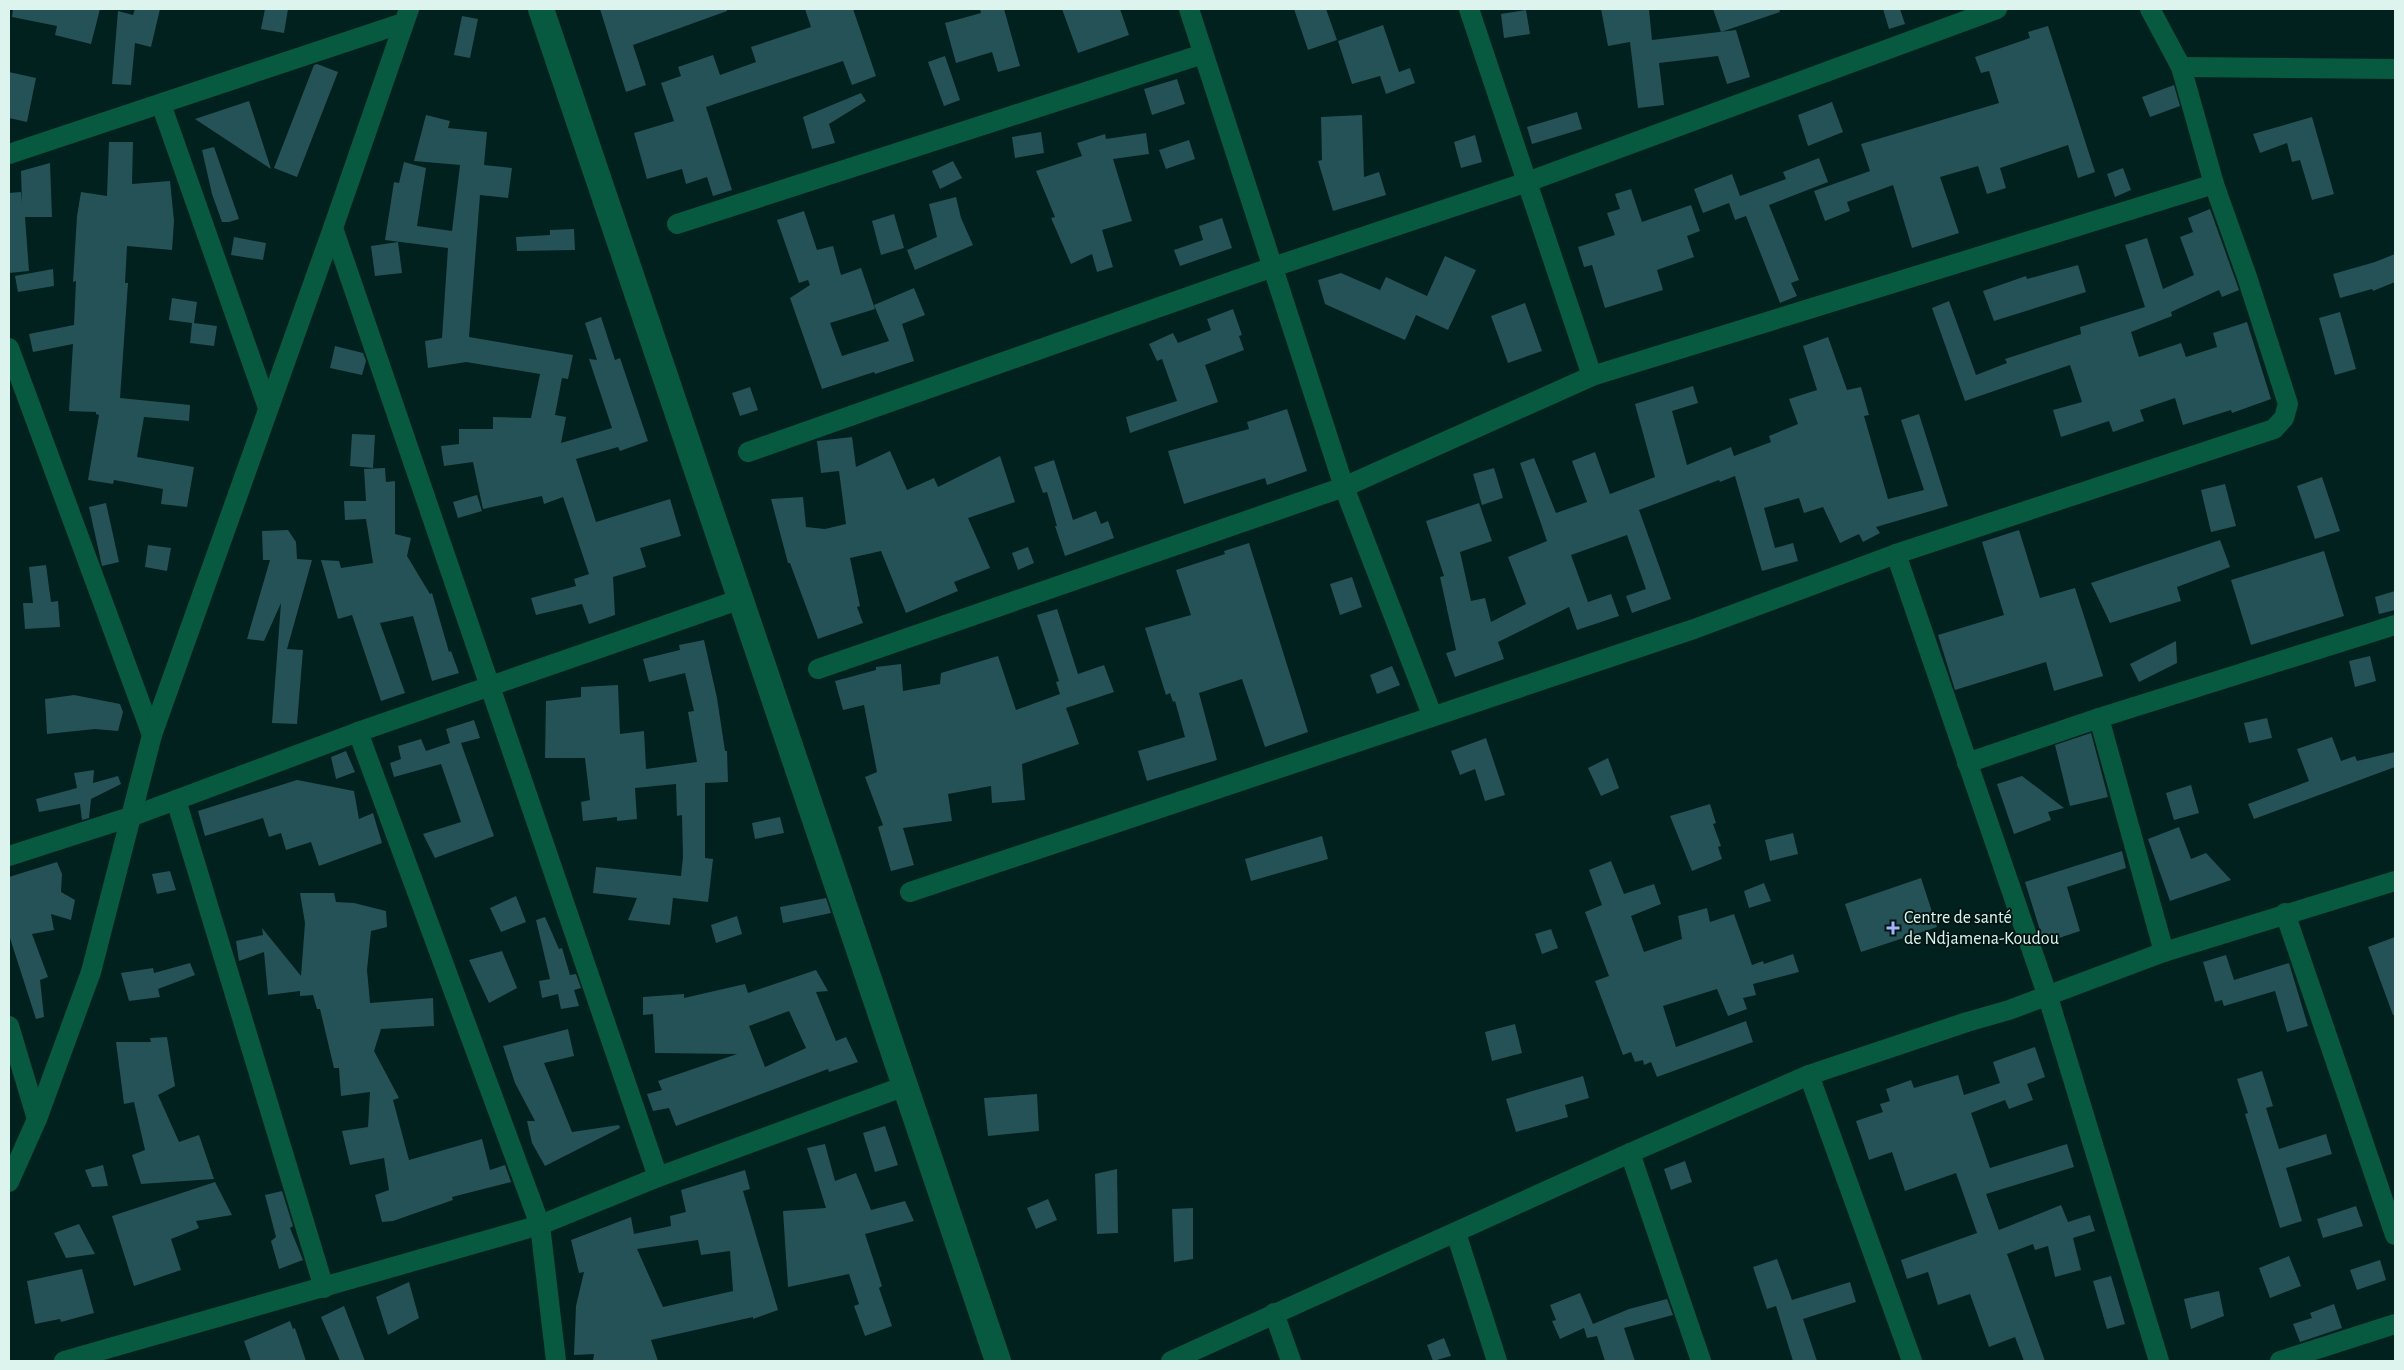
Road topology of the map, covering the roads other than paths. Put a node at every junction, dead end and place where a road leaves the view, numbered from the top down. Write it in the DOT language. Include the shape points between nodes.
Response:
graph roads {
  1 [pos="541,9"];
  2 [pos="1188,9"];
  3 [pos="1469,9"];
  4 [pos="1997,9"];
  5 [pos="2150,9"];
  6 [pos="406,16"];
  7 [pos="1203,54"];
  8 [pos="2181,67"];
  9 [pos="2395,69"];
  10 [pos="161,104"];
  11 [pos="9,154"];
  12 [pos="1527,182"];
  13 [pos="2214,184"];
  14 [pos="677,224"];
  15 [pos="333,228"];
  16 [pos="1273,267"];
  17 [pos="9,348"];
  18 [pos="1592,376"];
  19 [pos="268,408"];
  20 [pos="748,452"];
  21 [pos="1344,487"];
  22 [pos="1896,554"];
  23 [pos="741,599"];
  24 [pos="2395,625"];
  25 [pos="818,669"];
  26 [pos="491,686"];
  27 [pos="1432,715"];
  28 [pos="2099,718"];
  29 [pos="358,732"];
  30 [pos="152,735"];
  31 [pos="1967,763"];
  32 [pos="176,800"];
  33 [pos="133,816"];
  34 [pos="9,856"];
  35 [pos="2395,881"];
  36 [pos="910,892"];
  37 [pos="2285,913"];
  38 [pos="2164,952"];
  39 [pos="2048,997"];
  40 [pos="9,1026"];
  41 [pos="1809,1075"];
  42 [pos="905,1086"];
  43 [pos="37,1119"];
  44 [pos="1630,1152"];
  45 [pos="658,1177"];
  46 [pos="9,1182"];
  47 [pos="540,1225"];
  48 [pos="1456,1233"];
  49 [pos="2395,1235"];
  50 [pos="324,1288"];
  51 [pos="1274,1313"];
  52 [pos="2395,1324"];
  53 [pos="64,1361"];
  54 [pos="556,1361"];
  55 [pos="998,1361"];
  56 [pos="1170,1361"];
  57 [pos="1291,1361"];
  58 [pos="1497,1361"];
  59 [pos="1701,1361"];
  60 [pos="1912,1361"];
  61 [pos="2159,1361"];
  62 [pos="2280,1361"];
  1 -- 23 [label="street"];
  2 -- 7 [label="street"];
  3 -- 12 [label="street"];
  4 -- 12 [label="street"];
  5 -- 8 [label="street"];
  6 -- 10 [label="street"];
  6 -- 15 [label="street"];
  7 -- 14 [label="street"];
  7 -- 16 [label="street"];
  8 -- 9 [label="street"];
  8 -- 13 [label="street"];
  10 -- 11 [label="street"];
  10 -- 19 [label="street"];
  12 -- 16 [label="street"];
  12 -- 18 [label="street"];
  13 -- 18 [label="street"];
  13 -- 22 [label="street" via="2288,404 2284,418 2274,430"];
  15 -- 19 [label="street"];
  15 -- 26 [label="street"];
  16 -- 20 [label="street"];
  16 -- 21 [label="street"];
  17 -- 30 [label="street"];
  18 -- 21 [label="street"];
  19 -- 30 [label="street"];
  21 -- 25 [label="street"];
  21 -- 27 [label="street"];
  22 -- 27 [label="street" via="1694,629"];
  22 -- 31 [label="street"];
  23 -- 26 [label="street"];
  23 -- 42 [label="street"];
  24 -- 28 [label="street"];
  26 -- 29 [label="street"];
  26 -- 45 [label="street"];
  27 -- 36 [label="street"];
  28 -- 31 [label="street"];
  28 -- 38 [label="street"];
  29 -- 32 [label="street"];
  29 -- 47 [label="street"];
  30 -- 33 [label="street"];
  31 -- 39 [label="street"];
  32 -- 33 [label="street"];
  32 -- 50 [label="street"];
  33 -- 34 [label="street"];
  33 -- 43 [label="street" via="91,972"];
  35 -- 37 [label="street"];
  37 -- 38 [label="street"];
  37 -- 49 [label="street"];
  38 -- 39 [label="street"];
  39 -- 41 [label="street"];
  39 -- 61 [label="street"];
  40 -- 43 [label="street"];
  41 -- 44 [label="street"];
  41 -- 60 [label="street"];
  42 -- 45 [label="street"];
  42 -- 55 [label="street"];
  43 -- 46 [label="street"];
  44 -- 48 [label="street"];
  44 -- 59 [label="street"];
  45 -- 47 [label="street"];
  47 -- 50 [label="street"];
  47 -- 54 [label="street"];
  48 -- 51 [label="street"];
  48 -- 58 [label="street"];
  50 -- 53 [label="street"];
  51 -- 56 [label="street"];
  51 -- 57 [label="street"];
  52 -- 62 [label="street"];
}
